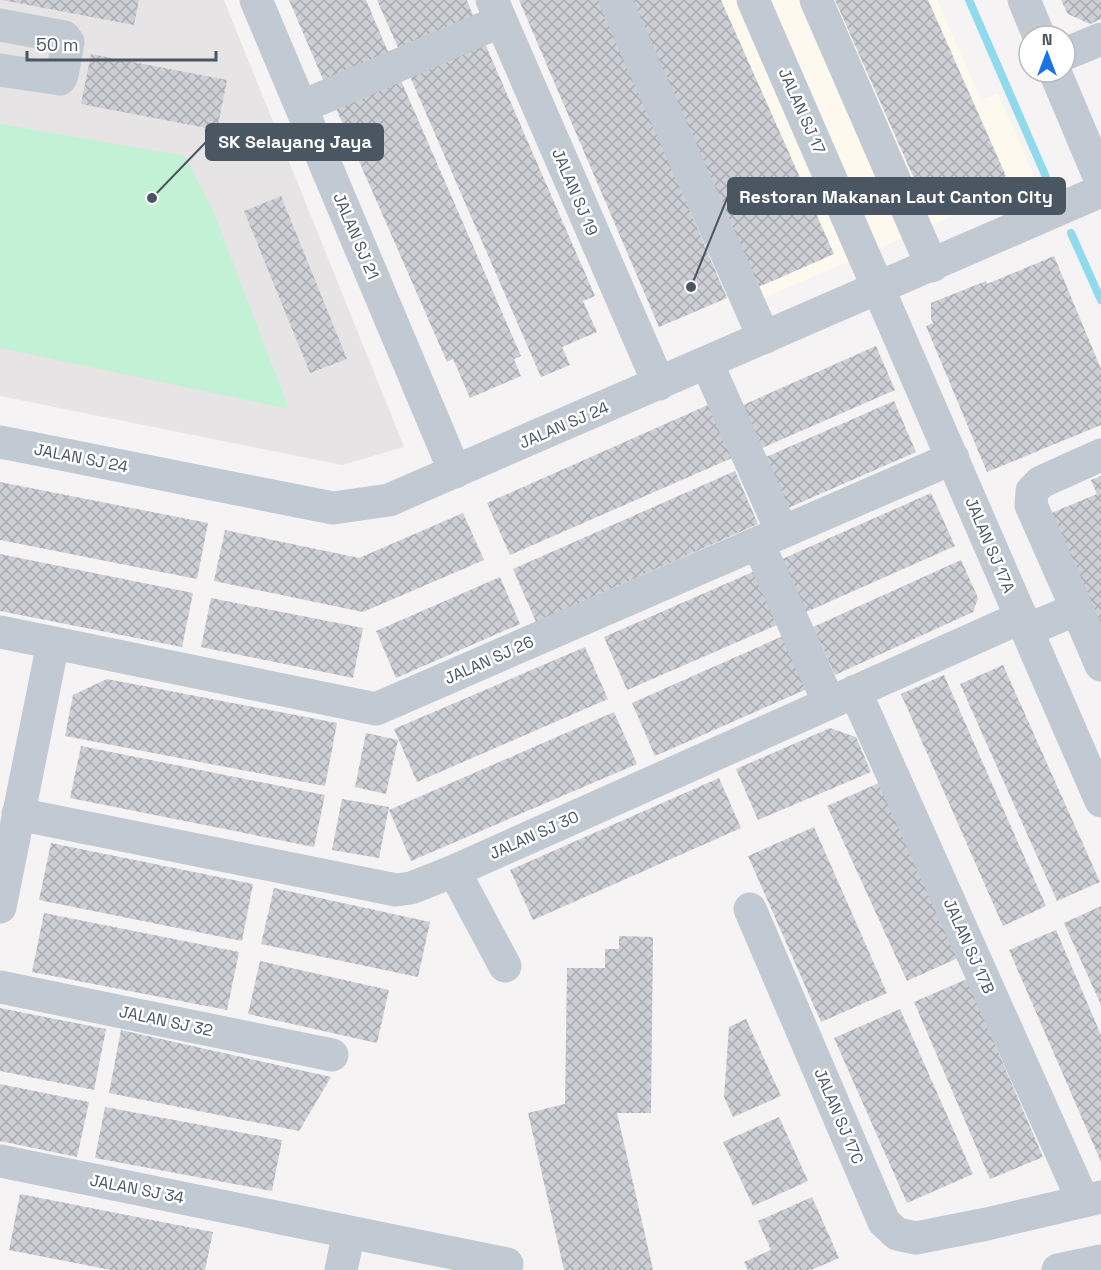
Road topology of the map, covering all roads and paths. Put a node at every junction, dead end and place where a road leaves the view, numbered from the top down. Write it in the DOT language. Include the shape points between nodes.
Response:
graph roads {
  1 [pos="256,0"];
  2 [pos="615,0"];
  3 [pos="753,0"];
  4 [pos="816,0"];
  5 [pos="1024,0"];
  6 [pos="496,10"];
  7 [pos="1034,24"];
  8 [pos="0,25"];
  9 [pos="1101,39"];
  10 [pos="1077,49"];
  11 [pos="0,70"];
  12 [pos="1059,84"];
  13 [pos="301,107"];
  14 [pos="1101,181"];
  15 [pos="1101,191"];
  16 [pos="932,266"];
  17 [pos="880,289"];
  18 [pos="764,338"];
  19 [pos="707,363"];
  20 [pos="658,384"];
  21 [pos="0,442"];
  22 [pos="1101,455"];
  23 [pos="953,458"];
  24 [pos="455,472"];
  25 [pos="770,538"];
  26 [pos="1077,609"];
  27 [pos="1024,623"];
  28 [pos="0,632"];
  29 [pos="53,643"];
  30 [pos="1101,665"];
  31 [pos="842,697"];
  32 [pos="1101,801"];
  33 [pos="18,814"];
  34 [pos="454,871"];
  35 [pos="0,907"];
  36 [pos="750,909"];
  37 [pos="505,966"];
  38 [pos="0,987"];
  39 [pos="332,1055"];
  40 [pos="0,1161"];
  41 [pos="1092,1199"];
  42 [pos="349,1232"];
  43 [pos="1101,1261"];
  44 [pos="507,1264"];
  45 [pos="341,1270"];
  46 [pos="1058,1270"];
  1 -- 13 [label="street, JALAN SJ 21"];
  2 -- 18 [label="street"];
  3 -- 17 [label="street, JALAN SJ 17"];
  4 -- 16 [label="street"];
  5 -- 7 [label="street"];
  6 -- 13 [label="street"];
  6 -- 20 [label="street, JALAN SJ 19"];
  8 -- 11 [label="street" via="64,37 68,42 60,79"];
  9 -- 10 [label="street"];
  12 -- 14 [label="street"];
  13 -- 24 [label="street, JALAN SJ 21"];
  15 -- 16 [label="street, JALAN SJ 24"];
  16 -- 17 [label="street, JALAN SJ 24"];
  17 -- 18 [label="street, JALAN SJ 24"];
  17 -- 23 [label="street, JALAN SJ 17A"];
  18 -- 19 [label="street, JALAN SJ 24"];
  19 -- 20 [label="street, JALAN SJ 24"];
  19 -- 25 [label="street, JALAN SJ 17B"];
  20 -- 24 [label="street, JALAN SJ 24"];
  21 -- 24 [label="street, JALAN SJ 24" via="333,508 389,500"];
  22 -- 26 [label="street" via="1041,482 1032,491 1031,505"];
  23 -- 25 [label="street, JALAN SJ 26"];
  23 -- 27 [label="street, JALAN SJ 17A"];
  25 -- 29 [label="street, JALAN SJ 26" via="376,709"];
  25 -- 31 [label="street, JALAN SJ 17B"];
  26 -- 27 [label="street, JALAN SJ 30"];
  26 -- 30 [label="street"];
  27 -- 31 [label="street, JALAN SJ 30"];
  27 -- 32 [label="street, JALAN SJ 17A"];
  28 -- 29 [label="street, JALAN SJ 26"];
  29 -- 33 [label="street"];
  31 -- 34 [label="street, JALAN SJ 30"];
  31 -- 41 [label="street, JALAN SJ 17B"];
  33 -- 34 [label="street, JALAN SJ 30" via="396,891"];
  33 -- 35 [label="street"];
  34 -- 37 [label="street"];
  36 -- 41 [label="street, JALAN SJ 17C" via="884,1222 897,1234 916,1238"];
  38 -- 39 [label="street, JALAN SJ 32"];
  40 -- 42 [label="street, JALAN SJ 34"];
  42 -- 44 [label="street, JALAN SJ 34"];
  42 -- 45 [label="street"];
  43 -- 46 [label="street"];
}
